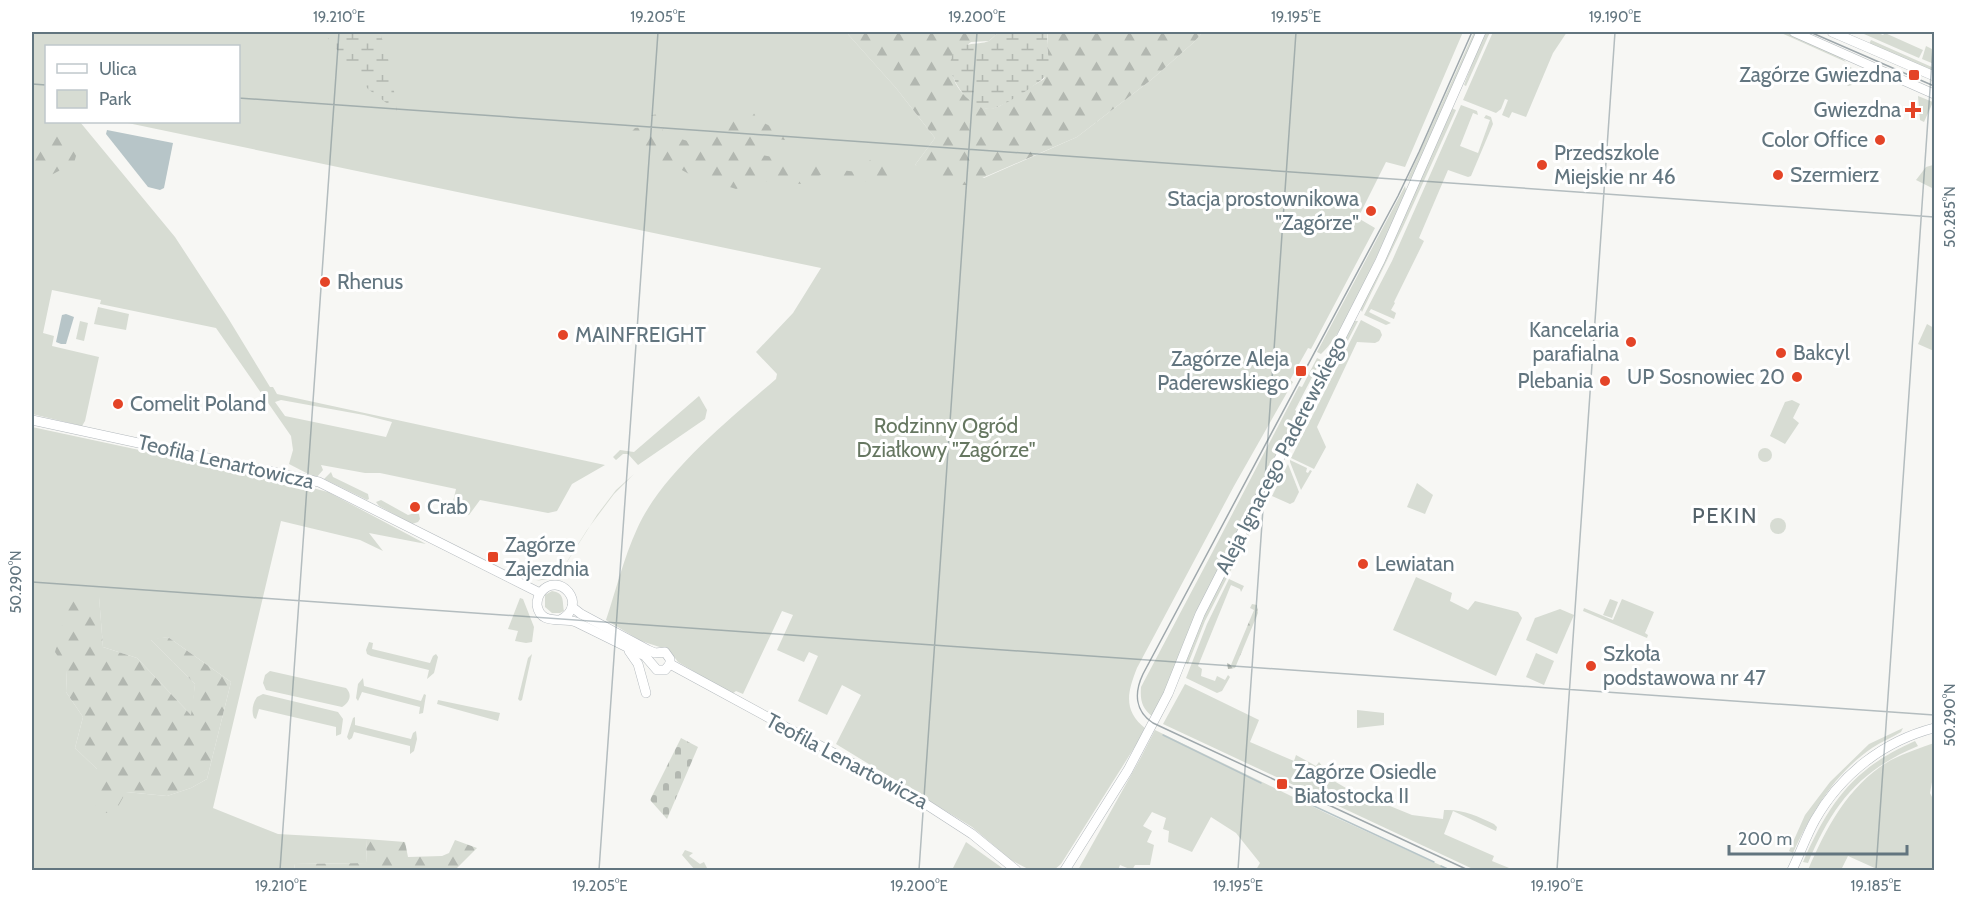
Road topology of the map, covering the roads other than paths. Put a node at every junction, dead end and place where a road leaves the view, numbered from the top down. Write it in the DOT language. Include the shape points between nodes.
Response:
graph roads {
  1 [pos="1481,32"];
  2 [pos="1794,32"];
  3 [pos="1832,32"];
  4 [pos="1935,76"];
  5 [pos="1935,94"];
  6 [pos="32,420"];
  7 [pos="540,593"];
  8 [pos="572,607"];
  9 [pos="560,620"];
  10 [pos="628,649"];
  11 [pos="653,657"];
  12 [pos="670,664"];
  13 [pos="646,693"];
  14 [pos="1935,728"];
  15 [pos="1016,870"];
  16 [pos="1065,870"];
  17 [pos="1792,870"];
  1 -- 16 [label="street, Aleja Ignacego Paderewskiego" via="1380,261 1200,614 1168,694 1128,770"];
  2 -- 5 [label="street"];
  3 -- 4 [label="street"];
  6 -- 7 [label="street, Teofila Lenartowicza" via="319,482"];
  7 -- 8 [label="street" via="552,585 562,587 571,595"];
  7 -- 9 [label="street" via="537,604 541,614"];
  8 -- 9 [label="street"];
  8 -- 11 [label="street"];
  9 -- 10 [label="street" via="576,622"];
  10 -- 11 [label="street"];
  10 -- 13 [label="street" via="638,664"];
  11 -- 12 [label="street" via="663,651"];
  11 -- 12 [label="street" via="653,668 659,671"];
  12 -- 15 [label="street, Teofila Lenartowicza" via="918,799 972,834"];
  14 -- 17 [label="street" via="1884,748 1853,772 1816,818"];
}
